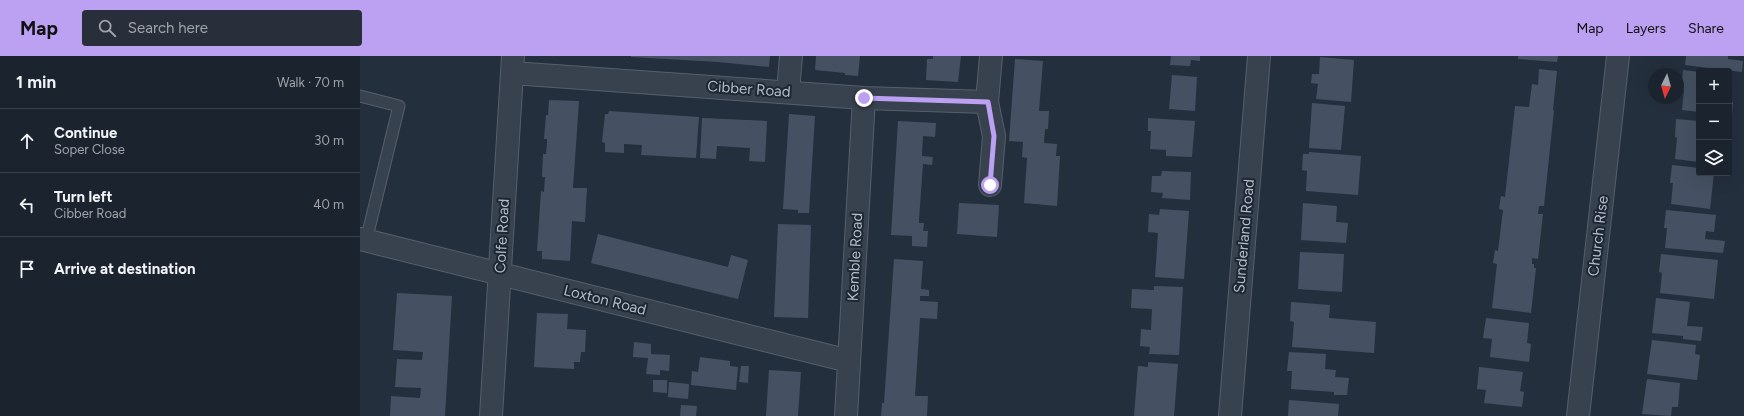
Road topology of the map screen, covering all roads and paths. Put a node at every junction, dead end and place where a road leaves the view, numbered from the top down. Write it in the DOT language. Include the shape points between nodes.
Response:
graph roads {
  1 [pos="791,56"];
  2 [pos="991,56"];
  3 [pos="1259,56"];
  4 [pos="1618,56"];
  5 [pos="512,64"];
  6 [pos="788,92"];
  7 [pos="360,96"];
  8 [pos="864,98"];
  9 [pos="988,102"];
  10 [pos="990,185"];
  11 [pos="363,240"];
  12 [pos="500,274"];
  13 [pos="849,361"];
  14 [pos="491,416"];
  15 [pos="846,416"];
  16 [pos="1230,416"];
  17 [pos="1578,416"];
  1 -- 6 [label="street"];
  2 -- 9 [label="street"];
  3 -- 16 [label="street, Sunderland Road"];
  4 -- 17 [label="street, Church Rise"];
  5 -- 6 [label="street, Cibber Road"];
  5 -- 12 [label="street, Colfe Road"];
  6 -- 8 [label="street, Cibber Road"];
  7 -- 11 [label="lane" via="398,106"];
  8 -- 9 [label="street, Cibber Road"];
  8 -- 13 [label="street, Kemble Road"];
  9 -- 10 [label="street" via="994,136"];
  11 -- 12 [label="street, Loxton Road"];
  12 -- 13 [label="street, Loxton Road"];
  12 -- 14 [label="street, Colfe Road"];
  13 -- 15 [label="street, Kemble Road"];
}
